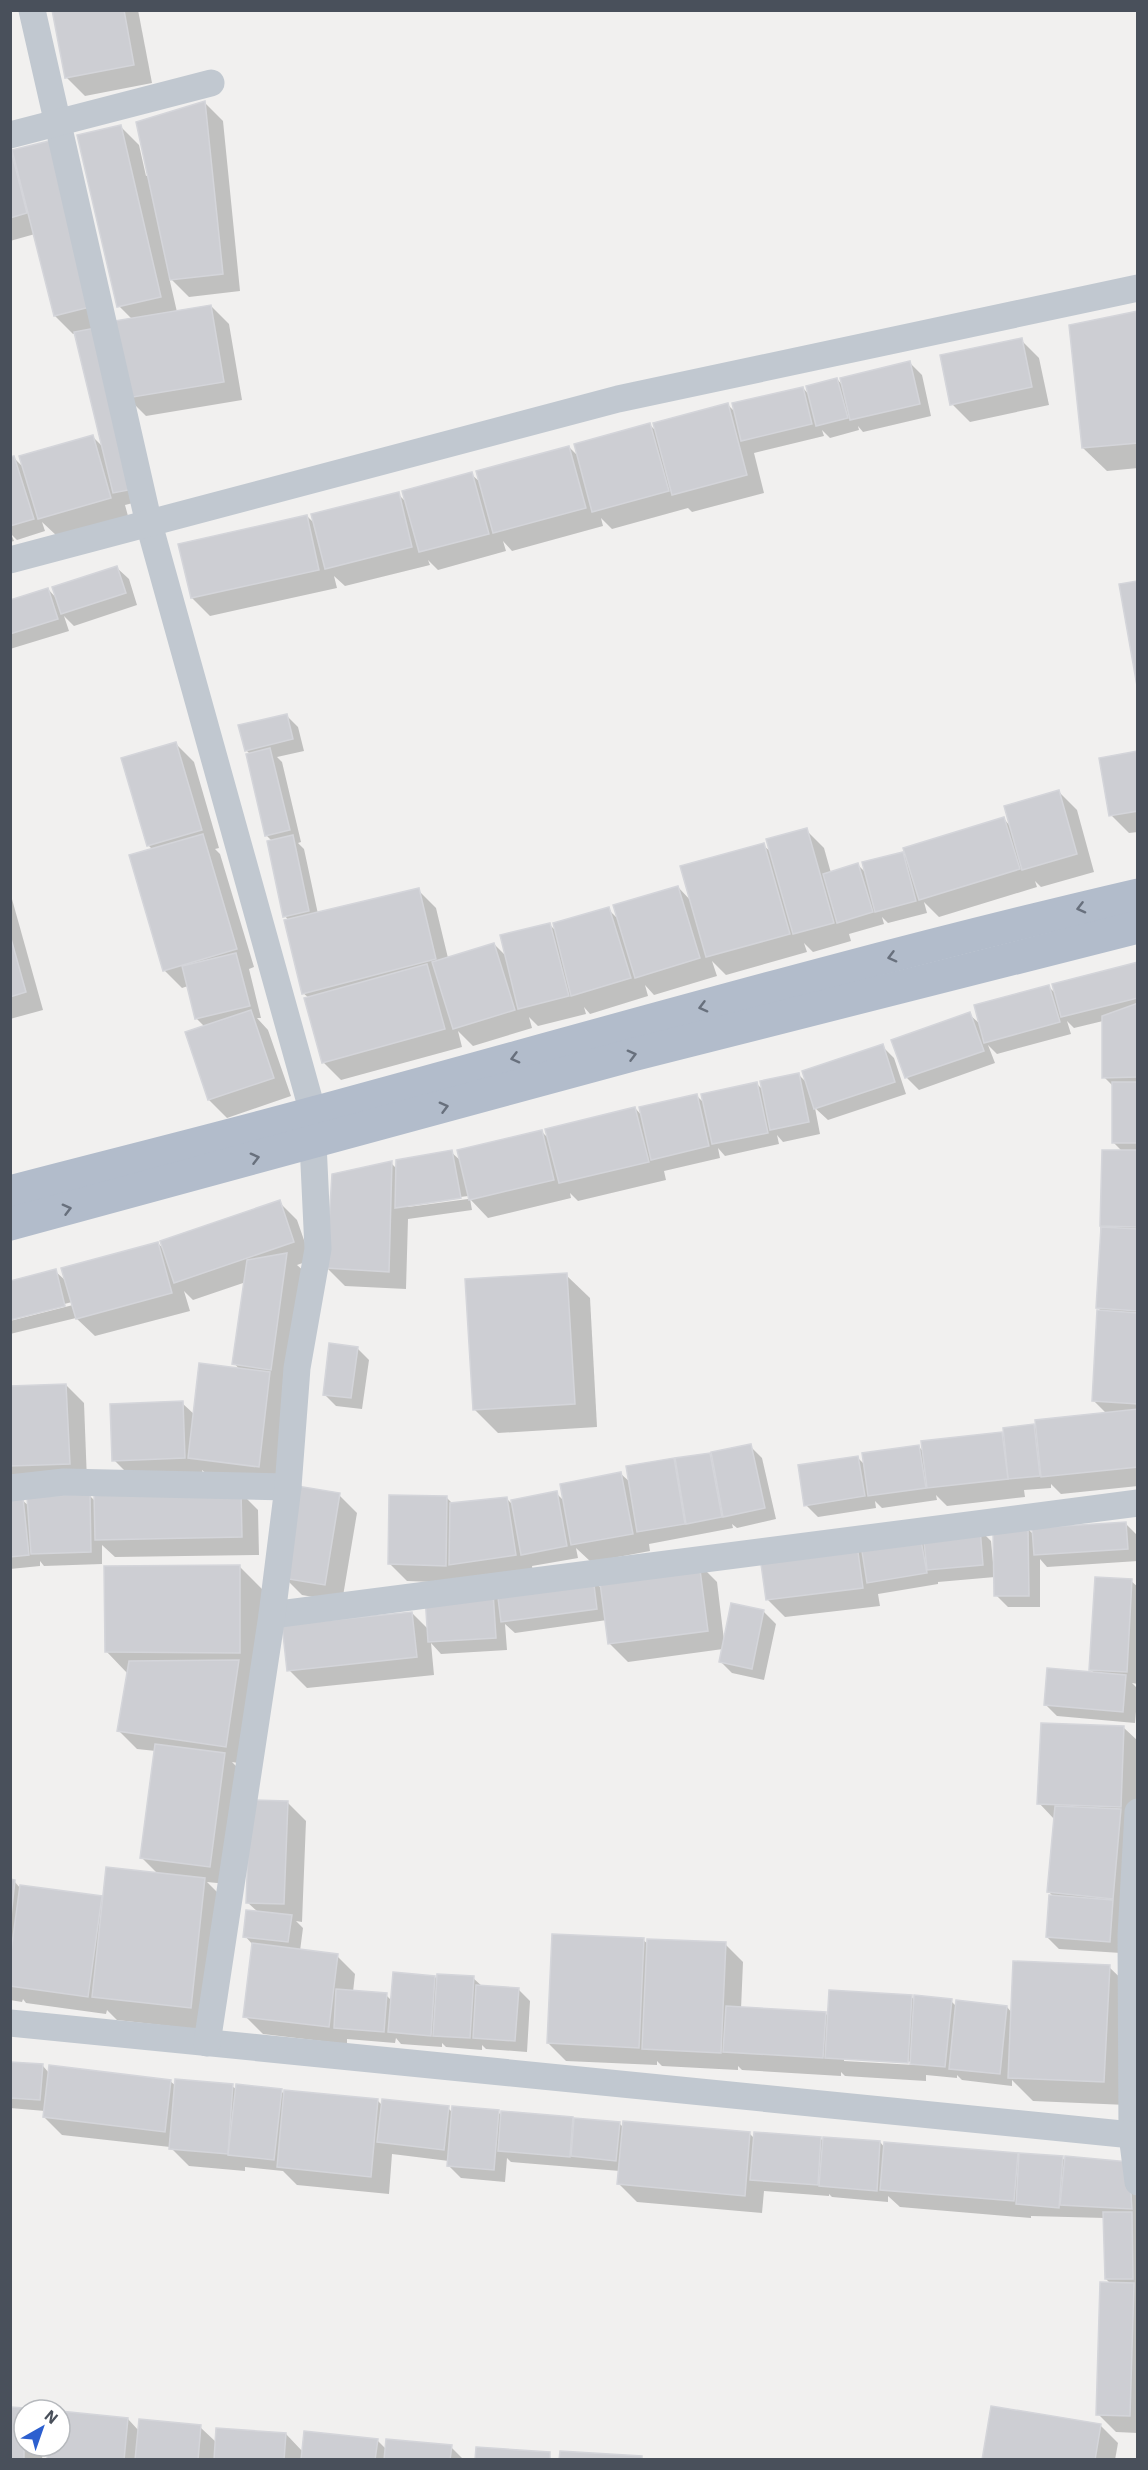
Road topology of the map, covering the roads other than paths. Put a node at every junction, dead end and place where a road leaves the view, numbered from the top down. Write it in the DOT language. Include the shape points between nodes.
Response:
graph roads {
  1 [pos="32,10"];
  2 [pos="211,82"];
  3 [pos="58,122"];
  4 [pos="10,135"];
  5 [pos="1137,288"];
  6 [pos="149,524"];
  7 [pos="10,561"];
  8 [pos="1137,895"];
  9 [pos="1137,927"];
  10 [pos="313,1128"];
  11 [pos="10,1192"];
  12 [pos="10,1224"];
  13 [pos="288,1487"];
  14 [pos="10,1488"];
  15 [pos="1137,1503"];
  16 [pos="272,1615"];
  17 [pos="1137,1812"];
  18 [pos="1134,1934"];
  19 [pos="10,2024"];
  20 [pos="207,2043"];
  21 [pos="1132,2135"];
  22 [pos="1137,2182"];
  1 -- 3 [label="street"];
  2 -- 3 [label="street"];
  3 -- 4 [label="street"];
  3 -- 6 [label="street"];
  5 -- 6 [label="street" via="618,399"];
  6 -- 7 [label="street"];
  6 -- 10 [label="street"];
  8 -- 10 [label="main road, one-way" via="650,1021"];
  10 -- 9 [label="main road, one-way" via="632,1055"];
  10 -- 11 [label="main road"];
  12 -- 10 [label="main road, one-way"];
  10 -- 13 [label="street" via="318,1249 297,1368"];
  13 -- 14 [label="street" via="64,1482"];
  13 -- 16 [label="street"];
  15 -- 16 [label="street"];
  16 -- 20 [label="street"];
  17 -- 18 [label="street"];
  18 -- 21 [label="street"];
  19 -- 20 [label="street"];
  20 -- 21 [label="street"];
  21 -- 22 [label="street"];
}
